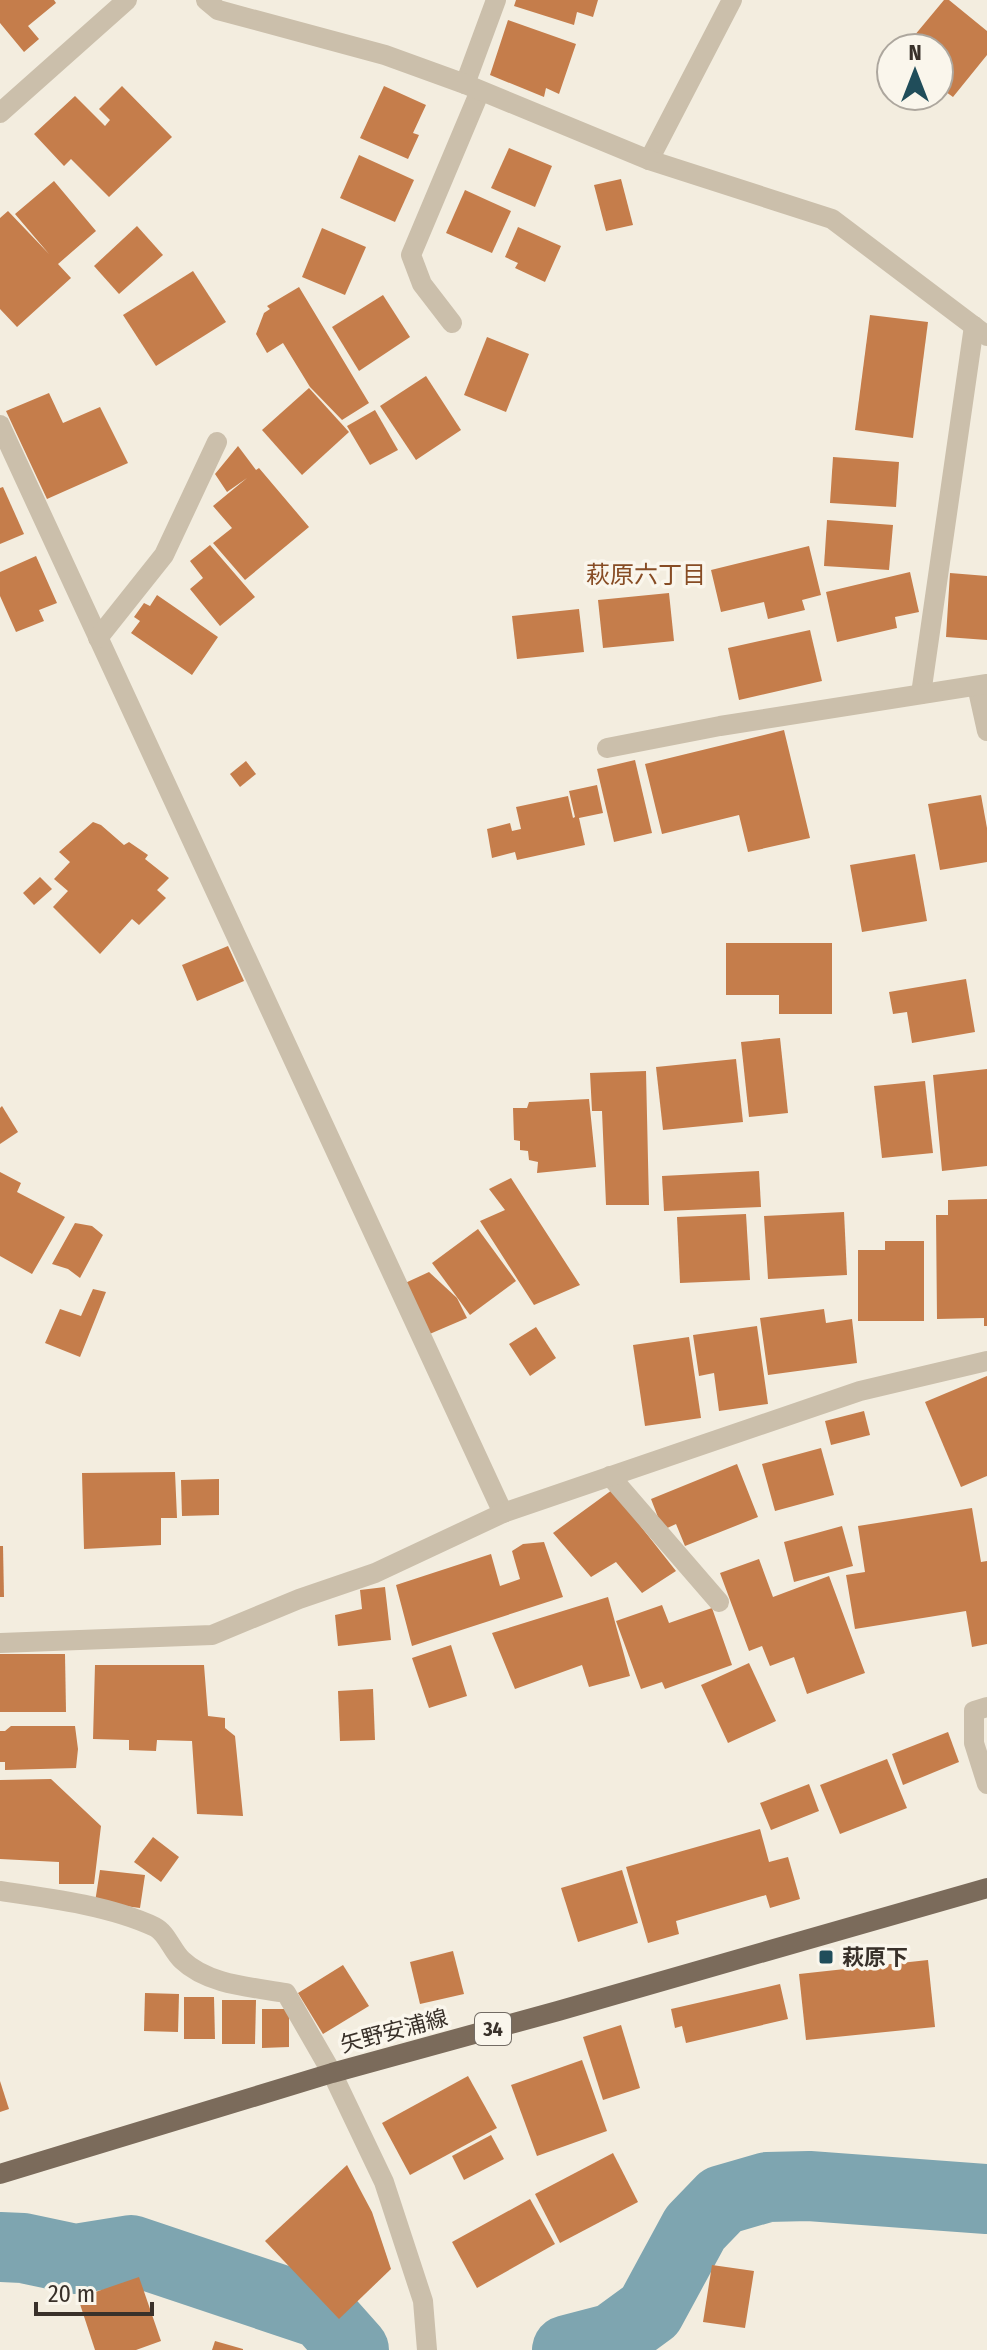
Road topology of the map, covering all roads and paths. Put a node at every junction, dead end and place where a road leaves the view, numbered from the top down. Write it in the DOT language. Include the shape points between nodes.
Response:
graph roads {
  1 [pos="127,0"];
  2 [pos="206,0"];
  3 [pos="496,0"];
  4 [pos="732,0"];
  5 [pos="472,88"];
  6 [pos="0,113"];
  7 [pos="649,160"];
  8 [pos="452,323"];
  9 [pos="981,331"];
  10 [pos="0,425"];
  11 [pos="217,442"];
  12 [pos="98,638"];
  13 [pos="982,685"];
  14 [pos="921,694"];
  15 [pos="987,731"];
  16 [pos="607,748"];
  17 [pos="987,1361"];
  18 [pos="610,1476"];
  19 [pos="503,1513"];
  20 [pos="719,1602"];
  21 [pos="0,1643"];
  22 [pos="987,1707"];
  23 [pos="987,1784"];
  24 [pos="987,1888"];
  25 [pos="0,1891"];
  26 [pos="332,2073"];
  27 [pos="0,2174"];
  28 [pos="427,2350"];
  1 -- 6 [label="street"];
  2 -- 5 [label="street" via="218,10 385,55"];
  3 -- 5 [label="street"];
  4 -- 7 [label="street"];
  5 -- 7 [label="street"];
  5 -- 8 [label="street" via="411,255 422,284"];
  7 -- 9 [label="street" via="832,219"];
  9 -- 14 [label="street"];
  10 -- 12 [label="street"];
  11 -- 12 [label="street" via="164,555"];
  12 -- 19 [label="street"];
  13 -- 14 [label="street"];
  13 -- 15 [label="street"];
  14 -- 16 [label="street"];
  17 -- 18 [label="street" via="860,1391"];
  18 -- 19 [label="street"];
  18 -- 20 [label="street"];
  19 -- 21 [label="street" via="375,1573 212,1635"];
  22 -- 23 [label="street" via="974,1711 974,1743"];
  24 -- 26 [label="main road, 矢野安浦線 / 34"];
  25 -- 26 [label="street" via="50,1898 158,1928 182,1961 217,1980 286,1993"];
  26 -- 27 [label="main road, 矢野安浦線 / 34"];
  26 -- 28 [label="street" via="384,2182 423,2301"];
}
